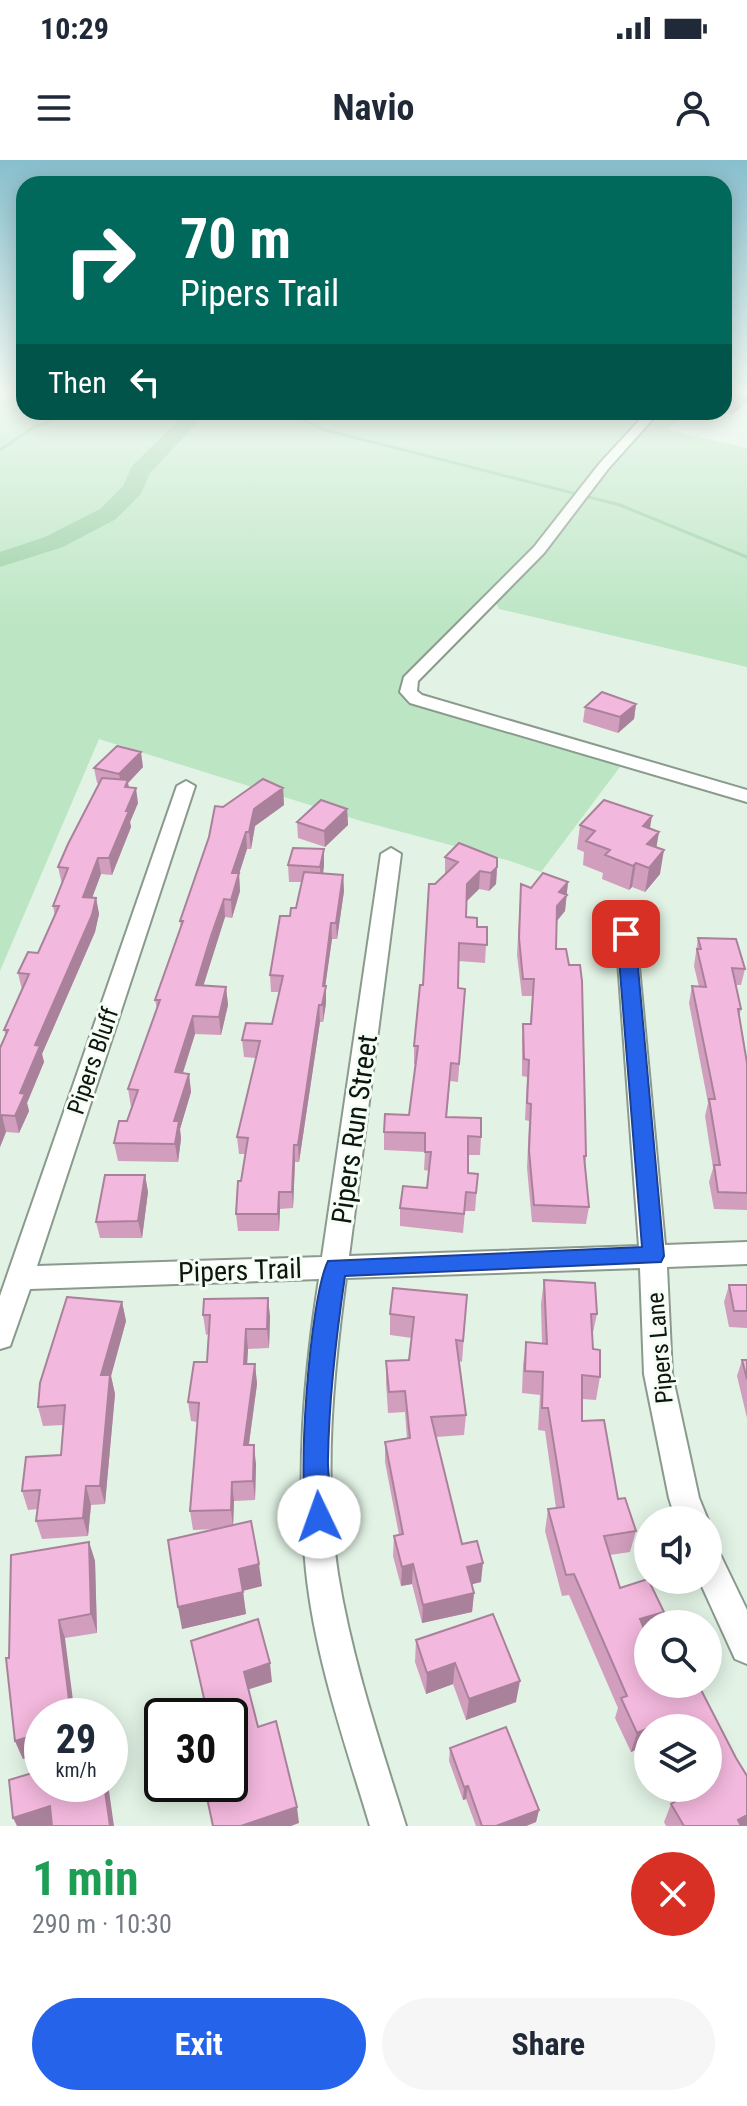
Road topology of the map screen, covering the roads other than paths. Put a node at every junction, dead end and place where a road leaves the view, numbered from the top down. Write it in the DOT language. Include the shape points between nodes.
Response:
graph roads {
  1 [pos="600,471"];
  2 [pos="186,786"];
  3 [pos="747,796"];
  4 [pos="391,854"];
  5 [pos="626,934"];
  6 [pos="747,1253"];
  7 [pos="653,1256"];
  8 [pos="336,1267"];
  9 [pos="20,1278"];
  10 [pos="0,1337"];
  11 [pos="687,1506"];
  12 [pos="722,1593"];
  13 [pos="747,1647"];
  14 [pos="388,1826"];
  1 -- 3 [label="street" via="539,550 410,680 408,692 430,703"];
  2 -- 9 [label="street, Pipers Bluff"];
  4 -- 8 [label="street, Pipers Run Street"];
  5 -- 7 [label="street, Pipers Lane"];
  6 -- 7 [label="street, Pipers Trail"];
  7 -- 8 [label="street, Pipers Trail"];
  7 -- 11 [label="street, Pipers Lane" via="658,1374"];
  8 -- 9 [label="street, Pipers Trail"];
  8 -- 14 [label="street, Pipers Run Street" via="321,1361 315,1462 322,1573 343,1678"];
  9 -- 10 [label="street, Pipers Bluff"];
  12 -- 13 [label="street"];
}
